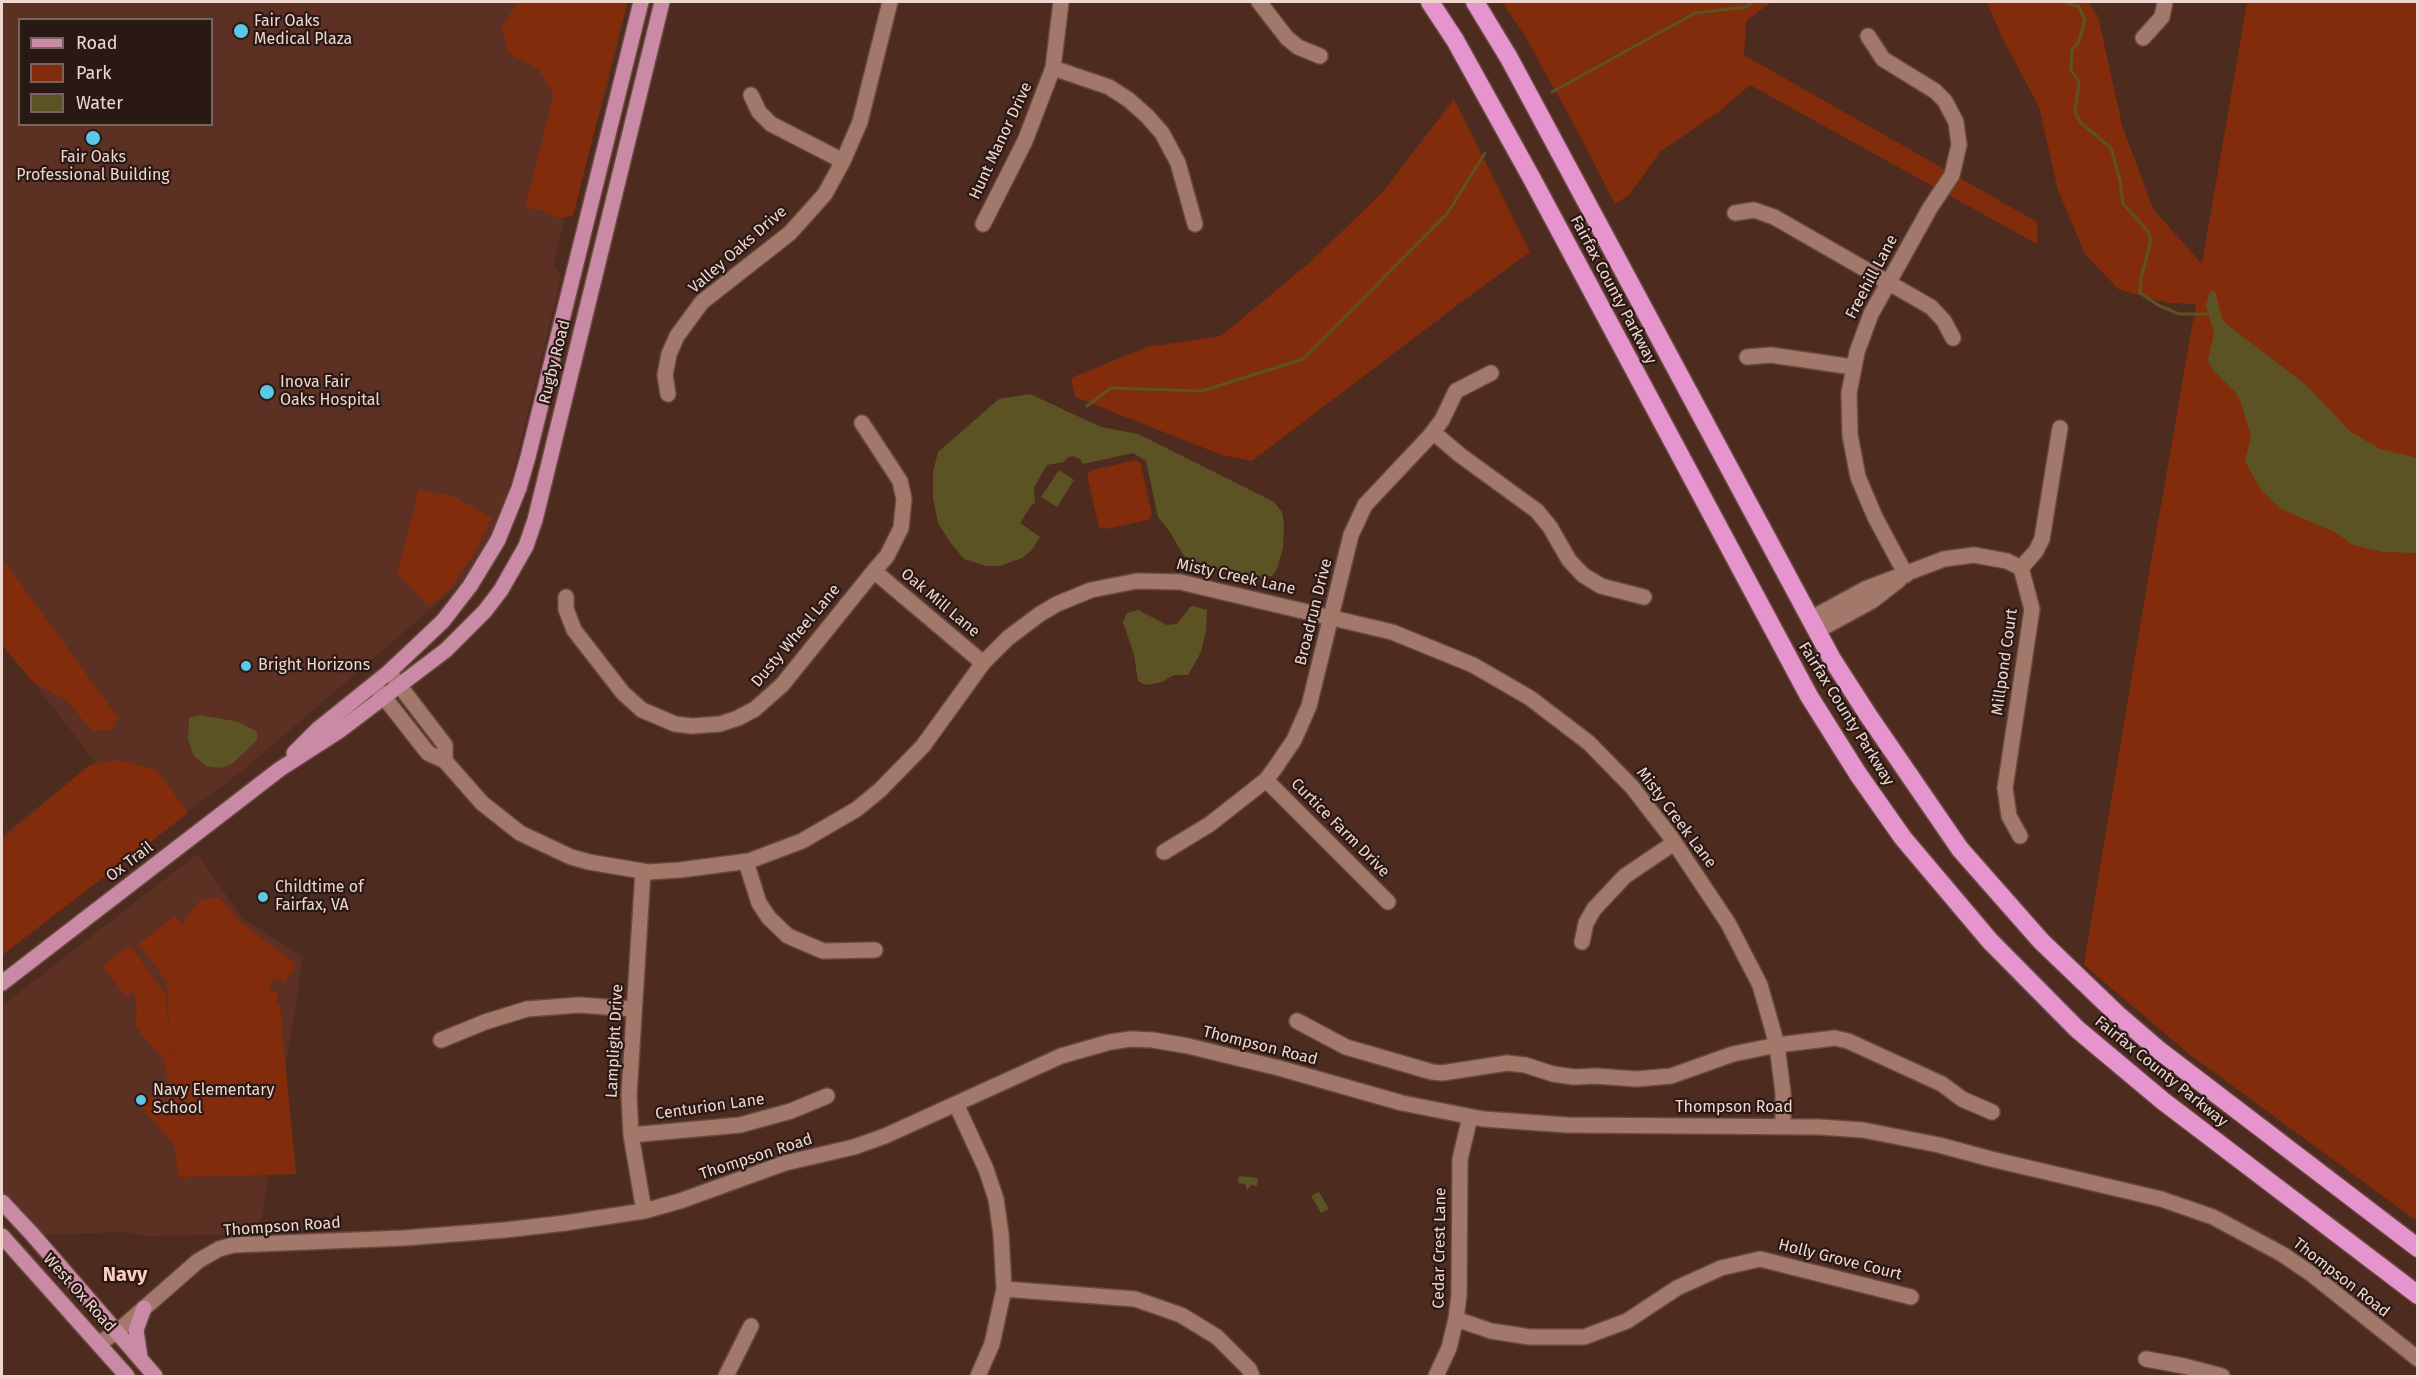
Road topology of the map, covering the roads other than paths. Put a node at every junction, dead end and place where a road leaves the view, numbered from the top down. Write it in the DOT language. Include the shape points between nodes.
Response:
graph roads {
  1 [pos="641,2"];
  2 [pos="662,2"];
  3 [pos="890,2"];
  4 [pos="1061,2"];
  5 [pos="1259,2"];
  6 [pos="1430,2"];
  7 [pos="1474,2"];
  8 [pos="2163,9"];
  9 [pos="1868,36"];
  10 [pos="2143,38"];
  11 [pos="1320,56"];
  12 [pos="1053,68"];
  13 [pos="751,94"];
  14 [pos="843,161"];
  15 [pos="1735,213"];
  16 [pos="983,224"];
  17 [pos="1195,224"];
  18 [pos="1888,282"];
  19 [pos="1953,338"];
  20 [pos="1747,357"];
  21 [pos="1853,367"];
  22 [pos="1491,373"];
  23 [pos="668,394"];
  24 [pos="862,423"];
  25 [pos="2060,428"];
  26 [pos="1432,432"];
  27 [pos="2021,568"];
  28 [pos="874,571"];
  29 [pos="1906,575"];
  30 [pos="566,597"];
  31 [pos="1644,597"];
  32 [pos="1331,617"];
  33 [pos="1814,625"];
  34 [pos="983,663"];
  35 [pos="389,672"];
  36 [pos="374,685"];
  37 [pos="400,685"];
  38 [pos="384,697"];
  39 [pos="445,761"];
  40 [pos="280,769"];
  41 [pos="1266,780"];
  42 [pos="2020,836"];
  43 [pos="1674,843"];
  44 [pos="1164,852"];
  45 [pos="746,862"];
  46 [pos="643,871"];
  47 [pos="1388,902"];
  48 [pos="1582,942"];
  49 [pos="874,950"];
  50 [pos="2,983"];
  51 [pos="634,1009"];
  52 [pos="1297,1021"];
  53 [pos="441,1040"];
  54 [pos="1777,1045"];
  55 [pos="827,1096"];
  56 [pos="956,1104"];
  57 [pos="1992,1112"];
  58 [pos="1470,1117"];
  59 [pos="1783,1126"];
  60 [pos="631,1135"];
  61 [pos="2,1202"];
  62 [pos="644,1211"];
  63 [pos="2,1236"];
  64 [pos="2418,1248"];
  65 [pos="1004,1289"];
  66 [pos="2418,1295"];
  67 [pos="1911,1297"];
  68 [pos="144,1308"];
  69 [pos="1456,1319"];
  70 [pos="751,1326"];
  71 [pos="117,1332"];
  72 [pos="99,1343"];
  73 [pos="2146,1359"];
  74 [pos="2418,1359"];
  75 [pos="141,1360"];
  76 [pos="127,1377"];
  77 [pos="155,1377"];
  78 [pos="726,1377"];
  79 [pos="978,1377"];
  80 [pos="1252,1377"];
  81 [pos="1436,1377"];
  82 [pos="2222,1377"];
  1 -- 35 [label="main road, Rugby Road" via="519,488 498,540 470,586 443,621"];
  2 -- 37 [label="main road, Rugby Road" via="536,520 526,546 486,611 446,650"];
  3 -- 14 [label="street, Valley Oaks Drive" via="860,123"];
  4 -- 12 [label="street, Hunt Manor Drive"];
  5 -- 11 [label="street" via="1287,38"];
  6 -- 66 [label="highway, Fairfax County Parkway" via="1531,177 1809,696 1903,838 1990,941 2086,1036 2163,1101"];
  7 -- 33 [label="highway, Fairfax County Parkway" via="1514,68"];
  8 -- 10 [label="street"];
  9 -- 18 [label="street, Freehill Lane" via="1883,59 1945,101 1958,133 1952,175"];
  12 -- 16 [label="street, Hunt Manor Drive" via="1025,141"];
  12 -- 17 [label="street" via="1109,87 1147,116 1162,133 1178,163"];
  13 -- 14 [label="street" via="759,112 771,124"];
  14 -- 23 [label="street, Valley Oaks Drive" via="825,194 790,233 702,302 669,354 665,375"];
  15 -- 18 [label="street" via="1764,212"];
  18 -- 19 [label="street" via="1931,307"];
  18 -- 21 [label="street, Freehill Lane" via="1861,339"];
  20 -- 21 [label="street" via="1771,355"];
  21 -- 29 [label="street, Freehill Lane" via="1848,407 1854,463 1875,517"];
  22 -- 26 [label="street, Broadrun Drive" via="1456,391"];
  24 -- 28 [label="street, Dusty Wheel Lane" via="897,473 904,499 898,538"];
  25 -- 27 [label="street" via="2042,539"];
  26 -- 31 [label="street" via="1537,511 1583,575 1601,586"];
  26 -- 32 [label="street, Broadrun Drive" via="1365,505 1351,536"];
  27 -- 29 [label="street" via="1992,558 1959,556 1930,563"];
  27 -- 42 [label="street, Millpond Court" via="2032,609 2005,788 2009,816"];
  28 -- 30 [label="street, Dusty Wheel Lane" via="770,698 738,718 711,725 675,724 629,699 574,630"];
  28 -- 34 [label="street, Oak Mill Lane"];
  29 -- 33 [label="street" via="1872,601"];
  32 -- 34 [label="street, Misty Creek Lane" via="1191,584 1159,580 1127,583 1091,590 1057,604 1023,625"];
  32 -- 41 [label="street, Broadrun Drive" via="1306,714 1294,740"];
  32 -- 43 [label="street, Misty Creek Lane" via="1428,645 1473,665 1530,698 1614,767"];
  33 -- 64 [label="highway, Fairfax County Parkway" via="1868,715 1960,849 2041,941 2160,1051"];
  34 -- 45 [label="street, Misty Creek Lane" via="923,746 880,790 831,825"];
  35 -- 36 [label="main road, Ox Trail"];
  35 -- 37 [label="street, Misty Creek Lane"];
  36 -- 38 [label="street, Misty Creek Lane"];
  36 -- 40 [label="main road, Ox Trail" via="318,729"];
  37 -- 38 [label="main road, Ox Trail"];
  37 -- 39 [label="street, Misty Creek Lane" via="445,745"];
  38 -- 39 [label="street, Misty Creek Lane" via="428,753"];
  38 -- 40 [label="main road, Ox Trail"];
  39 -- 46 [label="street, Misty Creek Lane" via="482,803 519,833 571,857"];
  40 -- 50 [label="main road, Ox Trail"];
  41 -- 44 [label="street, Broadrun Drive" via="1210,824"];
  41 -- 47 [label="street, Curtice Farm Drive"];
  43 -- 48 [label="street" via="1625,876 1594,909"];
  43 -- 54 [label="street, Misty Creek Lane" via="1745,953 1760,985"];
  45 -- 46 [label="street, Misty Creek Lane" via="689,870"];
  45 -- 49 [label="street" via="759,903 768,918 788,936 823,951"];
  46 -- 51 [label="street, Lamplight Drive"];
  51 -- 53 [label="street" via="579,1005 527,1009"];
  51 -- 60 [label="street, Lamplight Drive"];
  52 -- 54 [label="street" via="1346,1047 1442,1073 1507,1063 1564,1076 1660,1078 1682,1074 1733,1054"];
  54 -- 57 [label="street" via="1835,1038 1848,1041 1942,1084 1969,1103"];
  54 -- 59 [label="street, Misty Creek Lane"];
  55 -- 60 [label="street, Centurion Lane" via="792,1111 740,1125"];
  56 -- 58 [label="street, Thompson Road" via="1061,1056 1131,1039 1188,1046 1402,1103"];
  56 -- 62 [label="street, Thompson Road" via="854,1147 785,1163"];
  56 -- 65 [label="street" via="996,1199"];
  58 -- 59 [label="street, Thompson Road" via="1567,1125"];
  58 -- 69 [label="street, Cedar Crest Lane" via="1460,1159"];
  59 -- 74 [label="street, Thompson Road" via="1896,1135 2193,1209 2282,1254"];
  60 -- 62 [label="street, Lamplight Drive"];
  61 -- 71 [label="main road, West Ox Road"];
  62 -- 68 [label="street, Thompson Road" via="505,1230 233,1245 207,1254"];
  63 -- 72 [label="main road, West Ox Road"];
  65 -- 79 [label="street" via="992,1344"];
  65 -- 80 [label="street" via="1135,1299 1181,1316 1216,1337 1249,1369"];
  67 -- 69 [label="street, Holly Grove Court" via="1760,1259 1721,1268 1677,1288 1627,1321 1584,1337 1530,1337 1491,1331"];
  68 -- 71 [label="street, Thompson Road"];
  68 -- 75 [label="main road" via="136,1330"];
  69 -- 81 [label="street, Cedar Crest Lane"];
  70 -- 78 [label="street"];
  71 -- 72 [label="street, Thompson Road"];
  71 -- 75 [label="main road, West Ox Road"];
  72 -- 76 [label="main road, West Ox Road"];
  73 -- 82 [label="street"];
  75 -- 77 [label="main road, West Ox Road"];
}
